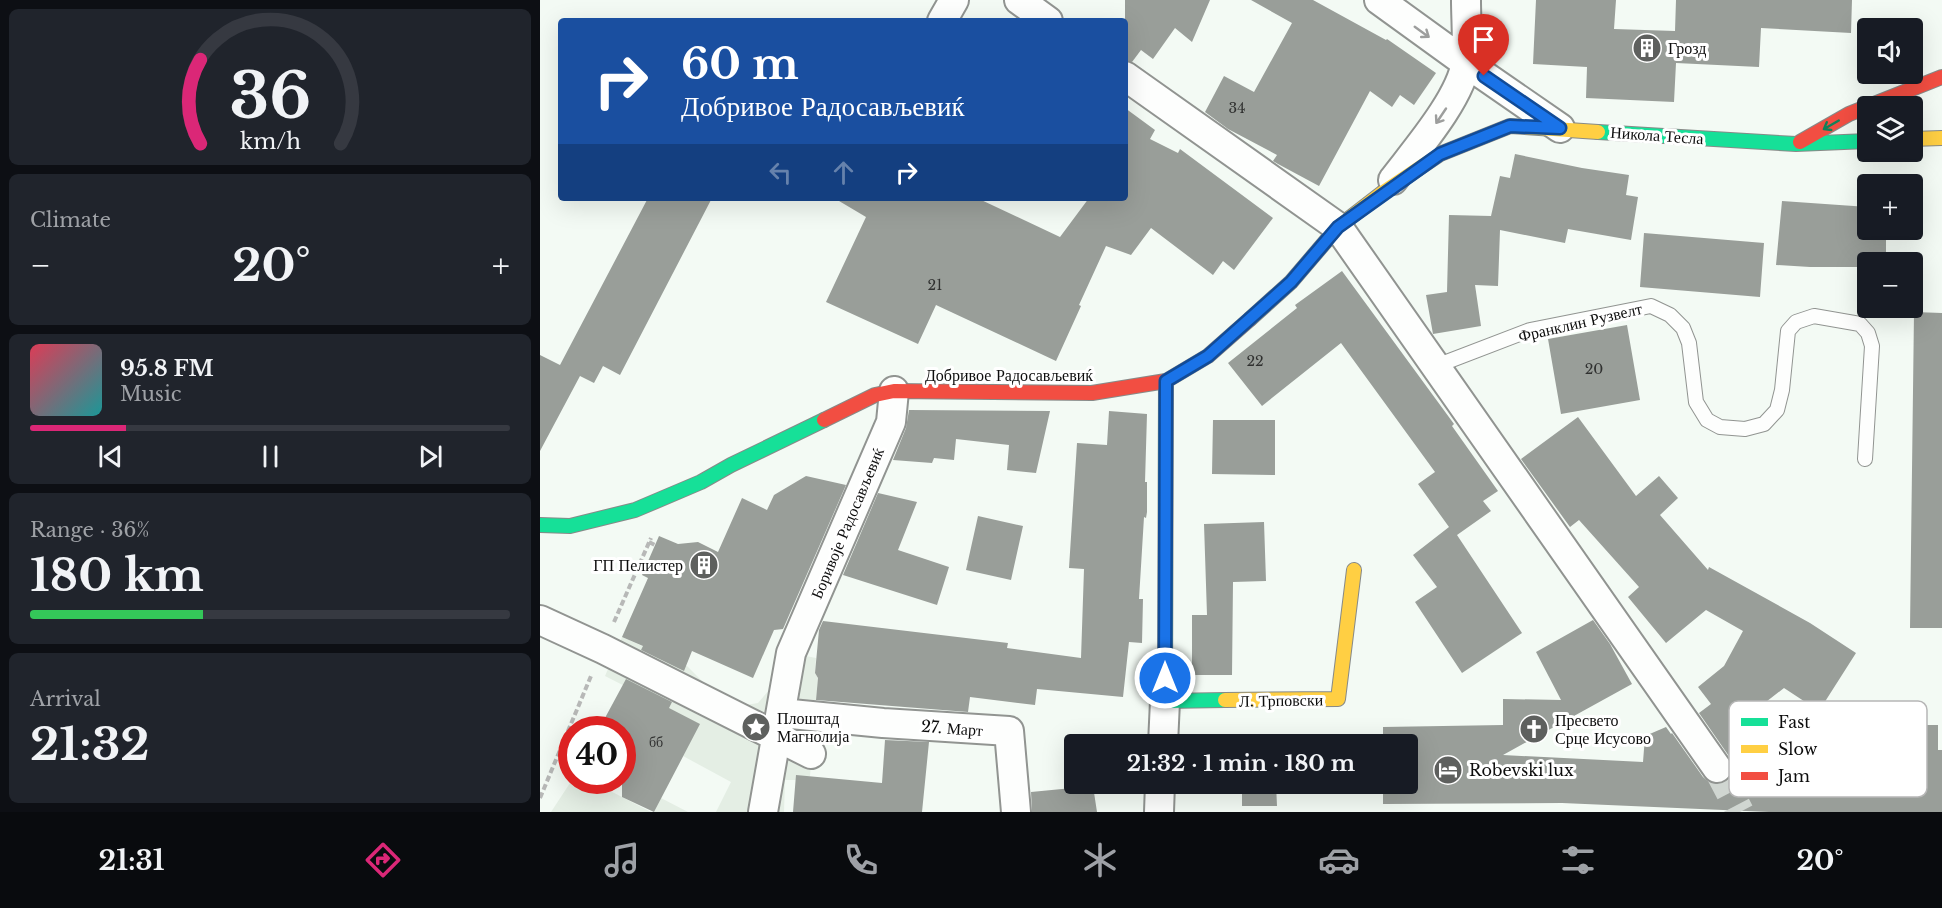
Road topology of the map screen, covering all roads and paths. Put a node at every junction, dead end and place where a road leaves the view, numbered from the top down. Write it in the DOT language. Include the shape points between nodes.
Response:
graph roads {
  1 [pos="954,0"];
  2 [pos="1019,0"];
  3 [pos="1379,0"];
  4 [pos="1466,0"];
  5 [pos="944,18"];
  6 [pos="1044,18"];
  7 [pos="1466,63"];
  8 [pos="1942,76"];
  9 [pos="1128,78"];
  10 [pos="1560,128"];
  11 [pos="1942,138"];
  12 [pos="1923,139"];
  13 [pos="1857,141"];
  14 [pos="1923,141"];
  15 [pos="1796,144"];
  16 [pos="1942,149"];
  17 [pos="1382,193"];
  18 [pos="1338,227"];
  19 [pos="1436,366"];
  20 [pos="1166,381"];
  21 [pos="894,391"];
  22 [pos="1865,459"];
  23 [pos="540,525"];
  24 [pos="655,545"];
  25 [pos="1354,570"];
  26 [pos="540,620"];
  27 [pos="603,649"];
  28 [pos="1165,701"];
  29 [pos="778,724"];
  30 [pos="1163,734"];
  31 [pos="811,754"];
  32 [pos="1717,768"];
  33 [pos="1160,794"];
  34 [pos="540,798"];
  35 [pos="763,812"];
  36 [pos="1016,812"];
  37 [pos="1159,812"];
  1 -- 5 [label="street"];
  2 -- 6 [label="street"];
  3 -- 7 [label="street, one-way"];
  4 -- 7 [label="street"];
  7 -- 10 [label="street"];
  7 -- 17 [label="street, one-way" via="1452,99"];
  8 -- 15 [label="street, one-way" via="1849,114"];
  9 -- 18 [label="street"];
  10 -- 15 [label="street, Никола Тесла"];
  10 -- 17 [label="street, Добривое Радосављевиќ" via="1510,126 1440,154"];
  11 -- 12 [label="street"];
  13 -- 15 [label="street, Никола Тесла"];
  14 -- 16 [label="street"];
  17 -- 18 [label="street, Добривое Радосављевиќ"];
  18 -- 19 [label="street"];
  18 -- 20 [label="street, Добривое Радосављевиќ" via="1291,282 1208,356"];
  19 -- 22 [label="lane, Франклин Рузвелт" via="1530,330 1651,306 1670,315 1683,328 1689,343 1696,402 1707,420 1720,427 1745,429 1764,424 1777,410 1788,331 1796,322 1814,316 1860,324 1872,346"];
  19 -- 32 [label="street"];
  20 -- 21 [label="street, Добривое Радосављевиќ" via="1092,393"];
  20 -- 28 [label="street"];
  21 -- 23 [label="street, Добривое Радосављевиќ" via="875,396 701,482 635,510 570,526"];
  21 -- 29 [label="street, Боривоје Радосављевиќ" via="891,422 791,653"];
  24 -- 27 [label="path" via="650,540"];
  25 -- 28 [label="street, Л. Трповски" via="1338,699"];
  26 -- 27 [label="street"];
  27 -- 29 [label="street"];
  27 -- 34 [label="path"];
  28 -- 30 [label="street"];
  29 -- 31 [label="street"];
  29 -- 35 [label="street, Боривоје Радосављевиќ"];
  29 -- 36 [label="street, 27. Март" via="814,717 1009,731"];
  33 -- 37 [label="street"];
}
